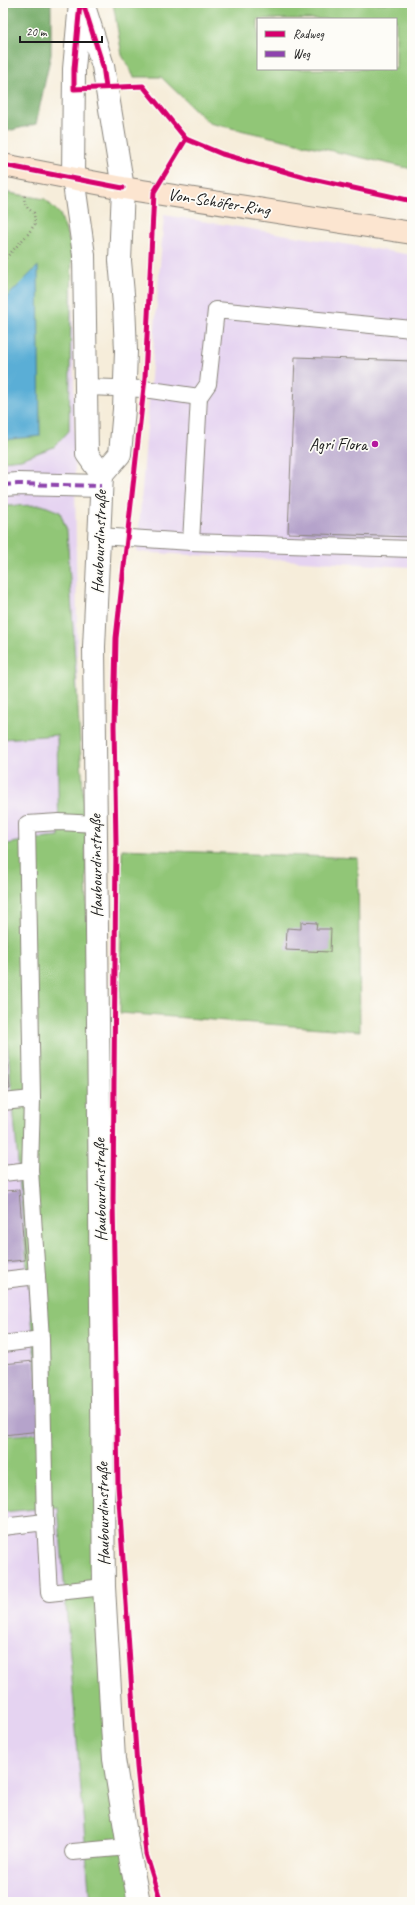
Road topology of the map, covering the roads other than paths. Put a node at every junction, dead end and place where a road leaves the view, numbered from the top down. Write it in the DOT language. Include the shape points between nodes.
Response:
graph roads {
  1 [pos="82,3"];
  2 [pos="3,165"];
  3 [pos="73,177"];
  4 [pos="123,188"];
  5 [pos="412,233"];
  6 [pos="412,329"];
  7 [pos="86,387"];
  8 [pos="125,388"];
  9 [pos="199,397"];
  10 [pos="101,481"];
  11 [pos="3,485"];
  12 [pos="99,536"];
  13 [pos="191,542"];
  14 [pos="412,549"];
  15 [pos="96,824"];
  16 [pos="32,1099"];
  17 [pos="3,1102"];
  18 [pos="30,1170"];
  19 [pos="3,1173"];
  20 [pos="37,1276"];
  21 [pos="3,1280"];
  22 [pos="41,1339"];
  23 [pos="3,1344"];
  24 [pos="46,1522"];
  25 [pos="3,1526"];
  26 [pos="104,1588"];
  27 [pos="128,1847"];
  28 [pos="73,1852"];
  29 [pos="139,1902"];
  1 -- 3 [label="street, Haubourdinstraße" via="74,69"];
  1 -- 4 [label="street, Haubourdinstraße" via="103,66"];
  2 -- 3 [label="main road, Von-Schöfer-Ring"];
  3 -- 4 [label="main road, Von-Schöfer-Ring"];
  3 -- 7 [label="street, Haubourdinstraße" via="84,255"];
  4 -- 5 [label="main road, Von-Schöfer-Ring"];
  4 -- 8 [label="street, Haubourdinstraße" via="120,261 124,305"];
  6 -- 9 [label="lane" via="216,310 208,384"];
  7 -- 8 [label="lane"];
  7 -- 10 [label="street, Haubourdinstraße" via="87,454"];
  8 -- 9 [label="lane"];
  8 -- 10 [label="street, Haubourdinstraße" via="120,454"];
  9 -- 13 [label="lane"];
  10 -- 11 [label="street"];
  10 -- 12 [label="street, Haubourdinstraße"];
  12 -- 13 [label="lane"];
  12 -- 15 [label="street, Haubourdinstraße" via="94,648"];
  13 -- 14 [label="lane"];
  15 -- 16 [label="lane" via="27,824"];
  15 -- 26 [label="street, Haubourdinstraße"];
  16 -- 17 [label="lane"];
  16 -- 18 [label="lane"];
  18 -- 19 [label="lane"];
  18 -- 20 [label="lane"];
  20 -- 21 [label="lane"];
  20 -- 22 [label="lane"];
  22 -- 23 [label="lane"];
  22 -- 24 [label="lane"];
  24 -- 25 [label="lane"];
  24 -- 26 [label="lane" via="48,1593"];
  26 -- 27 [label="street, Haubourdinstraße" via="114,1759"];
  27 -- 28 [label="lane"];
  27 -- 29 [label="street, Haubourdinstraße"];
}
